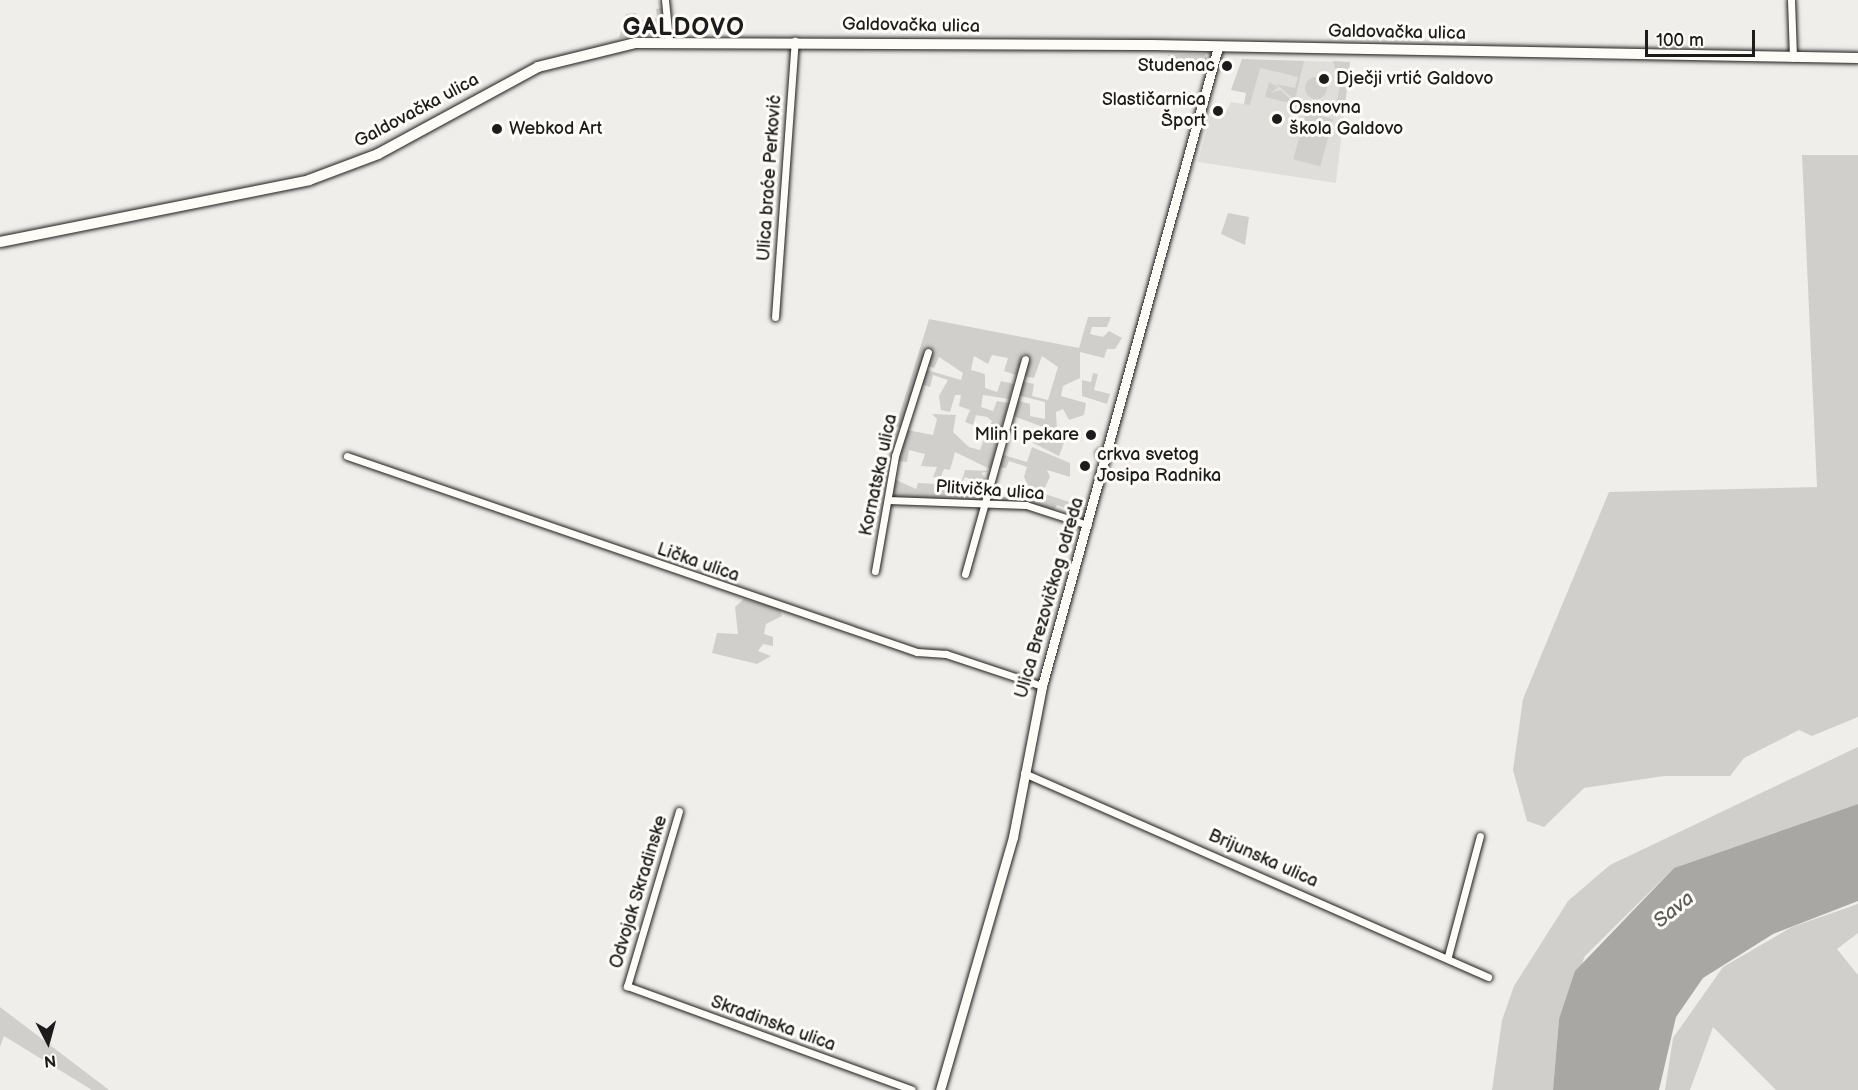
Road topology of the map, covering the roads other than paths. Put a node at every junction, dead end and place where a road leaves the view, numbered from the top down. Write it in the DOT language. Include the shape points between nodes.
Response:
graph roads {
  1 [pos="665,0"];
  2 [pos="1791,0"];
  3 [pos="669,40"];
  4 [pos="795,41"];
  5 [pos="1218,46"];
  6 [pos="1793,58"];
  7 [pos="1858,58"];
  8 [pos="0,242"];
  9 [pos="775,317"];
  10 [pos="928,352"];
  11 [pos="1025,359"];
  12 [pos="347,456"];
  13 [pos="888,500"];
  14 [pos="984,505"];
  15 [pos="1088,525"];
  16 [pos="875,571"];
  17 [pos="965,574"];
  18 [pos="1042,686"];
  19 [pos="1024,773"];
  20 [pos="680,812"];
  21 [pos="1480,836"];
  22 [pos="1448,956"];
  23 [pos="1488,977"];
  24 [pos="626,982"];
  25 [pos="912,1090"];
  26 [pos="940,1090"];
  1 -- 3 [label="street"];
  2 -- 6 [label="street"];
  3 -- 4 [label="main road, Galdovačka ulica"];
  3 -- 8 [label="main road, Galdovačka ulica" via="603,48 538,67 378,154 309,180"];
  4 -- 5 [label="main road, Galdovačka ulica"];
  4 -- 9 [label="street, Ulica braće Perković"];
  5 -- 6 [label="main road, Galdovačka ulica"];
  5 -- 15 [label="main road, Ulica Brezovičkog odreda"];
  6 -- 7 [label="main road, Galdovačka ulica"];
  10 -- 13 [label="street, Kornatska ulica" via="896,456"];
  11 -- 14 [label="street"];
  12 -- 18 [label="street, Lička ulica" via="906,649 945,654"];
  13 -- 14 [label="street, Plitvička ulica"];
  13 -- 16 [label="street, Kornatska ulica"];
  14 -- 15 [label="street, Plitvička ulica" via="1048,509"];
  14 -- 17 [label="street"];
  15 -- 18 [label="main road, Ulica Brezovičkog odreda"];
  18 -- 19 [label="main road, Ulica Brezovičkog odreda"];
  19 -- 22 [label="street, Brijunska ulica"];
  19 -- 26 [label="main road, Ulica Brezovičkog odreda" via="1013,837"];
  20 -- 24 [label="street, Odvojak Skradinske"];
  21 -- 22 [label="street"];
  22 -- 23 [label="street, Brijunska ulica"];
  24 -- 25 [label="street, Skradinska ulica"];
}
